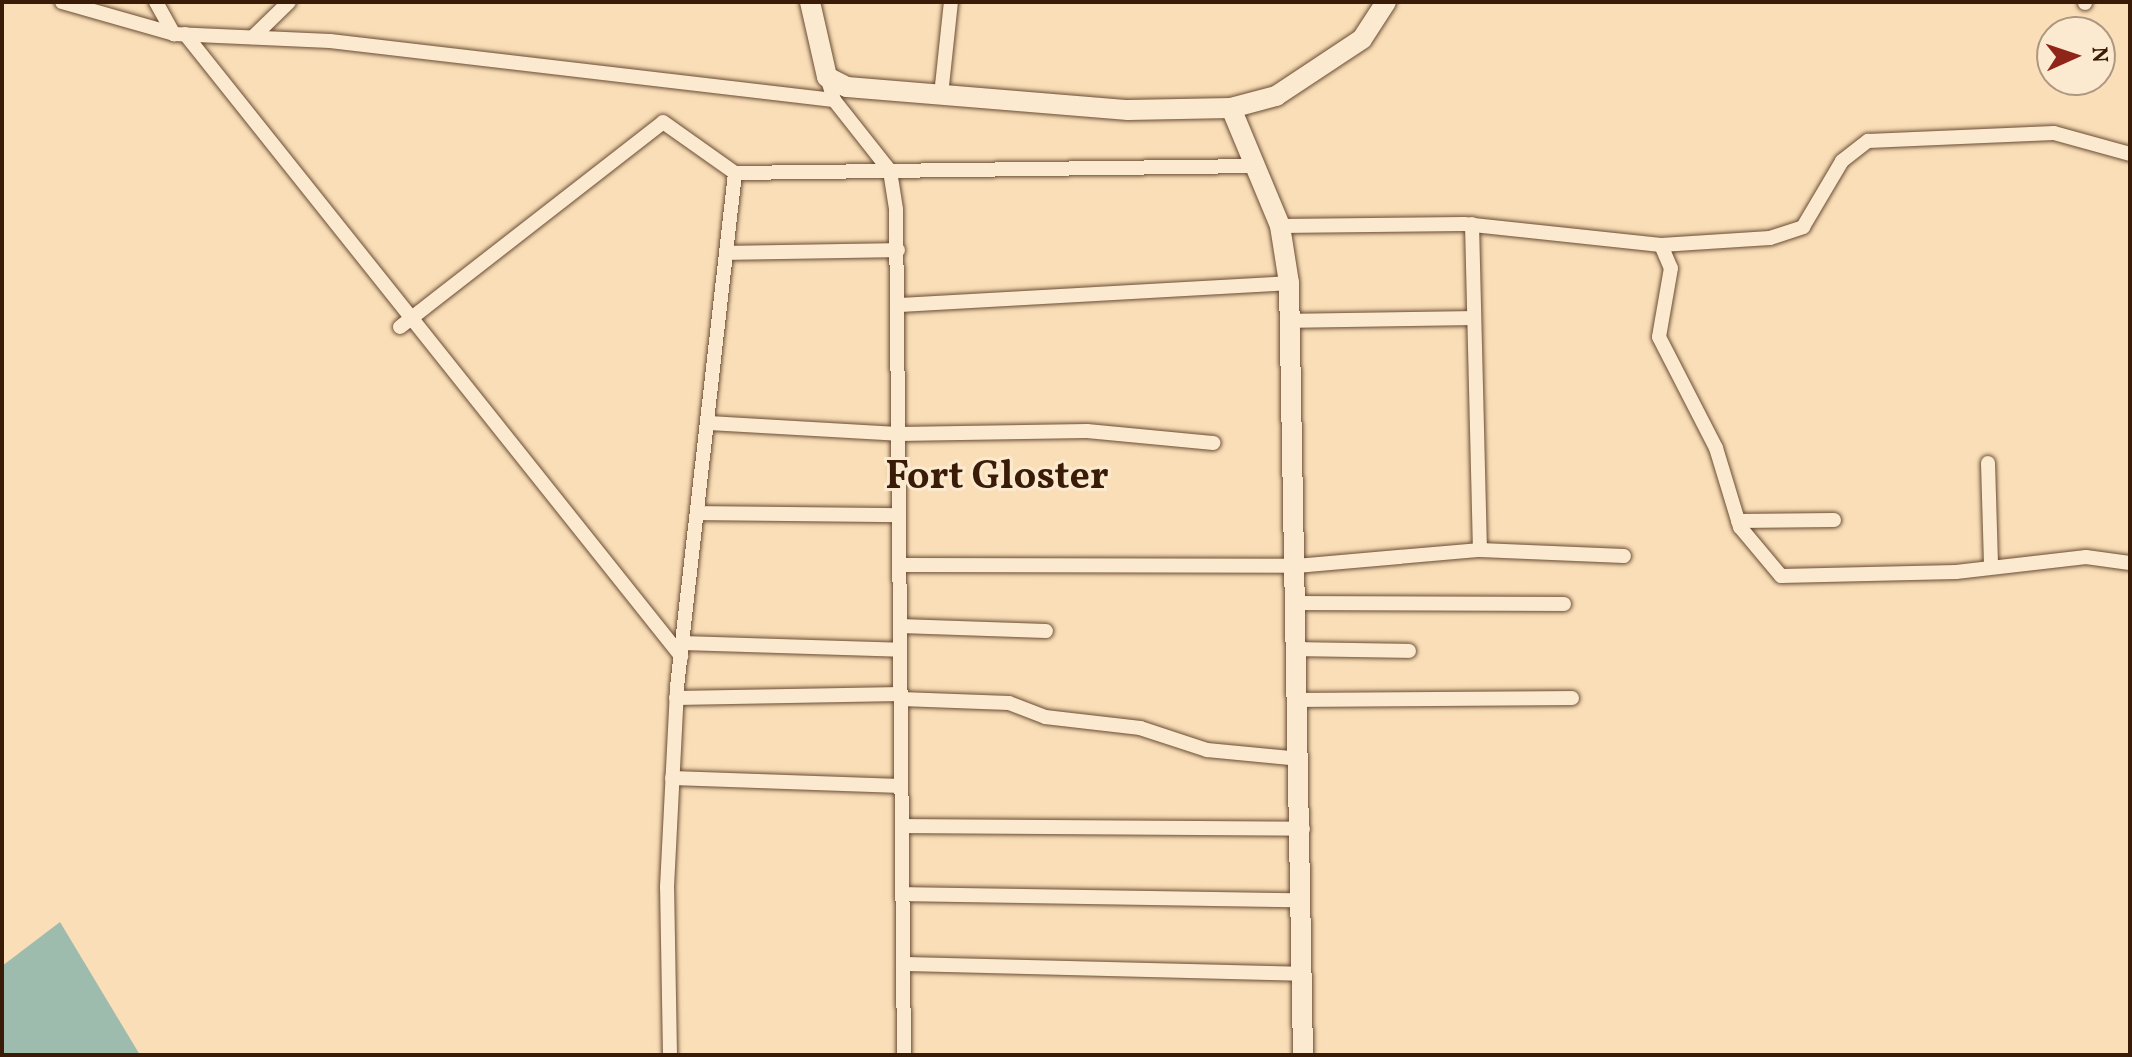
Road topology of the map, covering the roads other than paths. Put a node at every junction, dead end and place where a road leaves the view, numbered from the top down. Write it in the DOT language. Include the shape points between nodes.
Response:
graph roads {
  1 [pos="62,2"];
  2 [pos="156,2"];
  3 [pos="289,2"];
  4 [pos="810,2"];
  5 [pos="951,2"];
  6 [pos="1386,2"];
  7 [pos="180,34"];
  8 [pos="253,37"];
  9 [pos="827,77"];
  10 [pos="941,95"];
  11 [pos="834,100"];
  12 [pos="1231,108"];
  13 [pos="2130,154"];
  14 [pos="1255,166"];
  15 [pos="890,171"];
  16 [pos="735,173"];
  17 [pos="1472,224"];
  18 [pos="1280,226"];
  19 [pos="1661,245"];
  20 [pos="898,250"];
  21 [pos="728,253"];
  22 [pos="1289,283"];
  23 [pos="898,305"];
  24 [pos="1469,318"];
  25 [pos="1288,321"];
  26 [pos="406,323"];
  27 [pos="709,423"];
  28 [pos="898,434"];
  29 [pos="1213,443"];
  30 [pos="1988,463"];
  31 [pos="698,513"];
  32 [pos="899,515"];
  33 [pos="1834,520"];
  34 [pos="1738,521"];
  35 [pos="1480,550"];
  36 [pos="1624,556"];
  37 [pos="2130,563"];
  38 [pos="899,565"];
  39 [pos="1296,566"];
  40 [pos="1991,567"];
  41 [pos="1296,603"];
  42 [pos="1564,604"];
  43 [pos="900,626"];
  44 [pos="1046,631"];
  45 [pos="681,649"];
  46 [pos="1298,649"];
  47 [pos="900,650"];
  48 [pos="1409,651"];
  49 [pos="901,696"];
  50 [pos="676,698"];
  51 [pos="1572,698"];
  52 [pos="1299,700"];
  53 [pos="1301,759"];
  54 [pos="672,778"];
  55 [pos="901,786"];
  56 [pos="902,826"];
  57 [pos="1303,829"];
  58 [pos="903,894"];
  59 [pos="1302,900"];
  60 [pos="903,964"];
  61 [pos="1303,974"];
  62 [pos="670,1055"];
  63 [pos="904,1055"];
  64 [pos="1303,1055"];
  1 -- 7 [label="street"];
  2 -- 7 [label="street"];
  3 -- 8 [label="street"];
  4 -- 9 [label="street"];
  5 -- 10 [label="street"];
  6 -- 12 [label="street" via="1362,39 1276,96"];
  7 -- 8 [label="street"];
  7 -- 26 [label="street"];
  8 -- 11 [label="street"];
  9 -- 10 [label="street" via="847,87"];
  9 -- 11 [label="street"];
  10 -- 12 [label="street" via="1128,110"];
  11 -- 15 [label="street"];
  12 -- 14 [label="street"];
  13 -- 19 [label="street" via="2054,133 1868,141 1842,161 1803,227 1770,238"];
  14 -- 15 [label="street"];
  14 -- 18 [label="street"];
  15 -- 16 [label="street"];
  15 -- 20 [label="street"];
  16 -- 21 [label="street"];
  16 -- 26 [label="street" via="663,122"];
  17 -- 18 [label="street"];
  17 -- 19 [label="street"];
  17 -- 24 [label="street"];
  18 -- 22 [label="street"];
  19 -- 34 [label="street" via="1671,268 1659,337 1716,448"];
  20 -- 21 [label="street"];
  20 -- 23 [label="street"];
  21 -- 27 [label="street"];
  22 -- 23 [label="street"];
  22 -- 25 [label="street"];
  23 -- 28 [label="street"];
  24 -- 25 [label="street"];
  24 -- 35 [label="street"];
  25 -- 39 [label="street"];
  26 -- 45 [label="street"];
  27 -- 28 [label="street"];
  27 -- 31 [label="street"];
  28 -- 29 [label="street" via="1087,431"];
  28 -- 32 [label="street"];
  30 -- 40 [label="street"];
  31 -- 32 [label="street"];
  31 -- 45 [label="street"];
  32 -- 38 [label="street"];
  33 -- 34 [label="street"];
  34 -- 40 [label="street" via="1767,566 1781,576"];
  35 -- 36 [label="street"];
  35 -- 39 [label="street"];
  37 -- 40 [label="street" via="2086,557"];
  38 -- 39 [label="street"];
  38 -- 43 [label="street"];
  39 -- 41 [label="street"];
  41 -- 42 [label="street"];
  41 -- 46 [label="street"];
  43 -- 44 [label="street"];
  43 -- 47 [label="street"];
  45 -- 47 [label="street"];
  45 -- 50 [label="street"];
  46 -- 48 [label="street"];
  46 -- 52 [label="street"];
  47 -- 49 [label="street"];
  49 -- 50 [label="street"];
  49 -- 53 [label="street" via="1009,703 1045,717 1140,728 1232,755"];
  49 -- 55 [label="street"];
  50 -- 54 [label="street"];
  51 -- 52 [label="street"];
  52 -- 53 [label="street"];
  53 -- 57 [label="street"];
  54 -- 55 [label="street"];
  54 -- 62 [label="street"];
  55 -- 56 [label="street"];
  56 -- 57 [label="street"];
  56 -- 58 [label="street"];
  57 -- 59 [label="street"];
  58 -- 59 [label="street"];
  58 -- 60 [label="street"];
  59 -- 61 [label="street"];
  60 -- 61 [label="street"];
  60 -- 63 [label="street"];
  61 -- 64 [label="street"];
}
